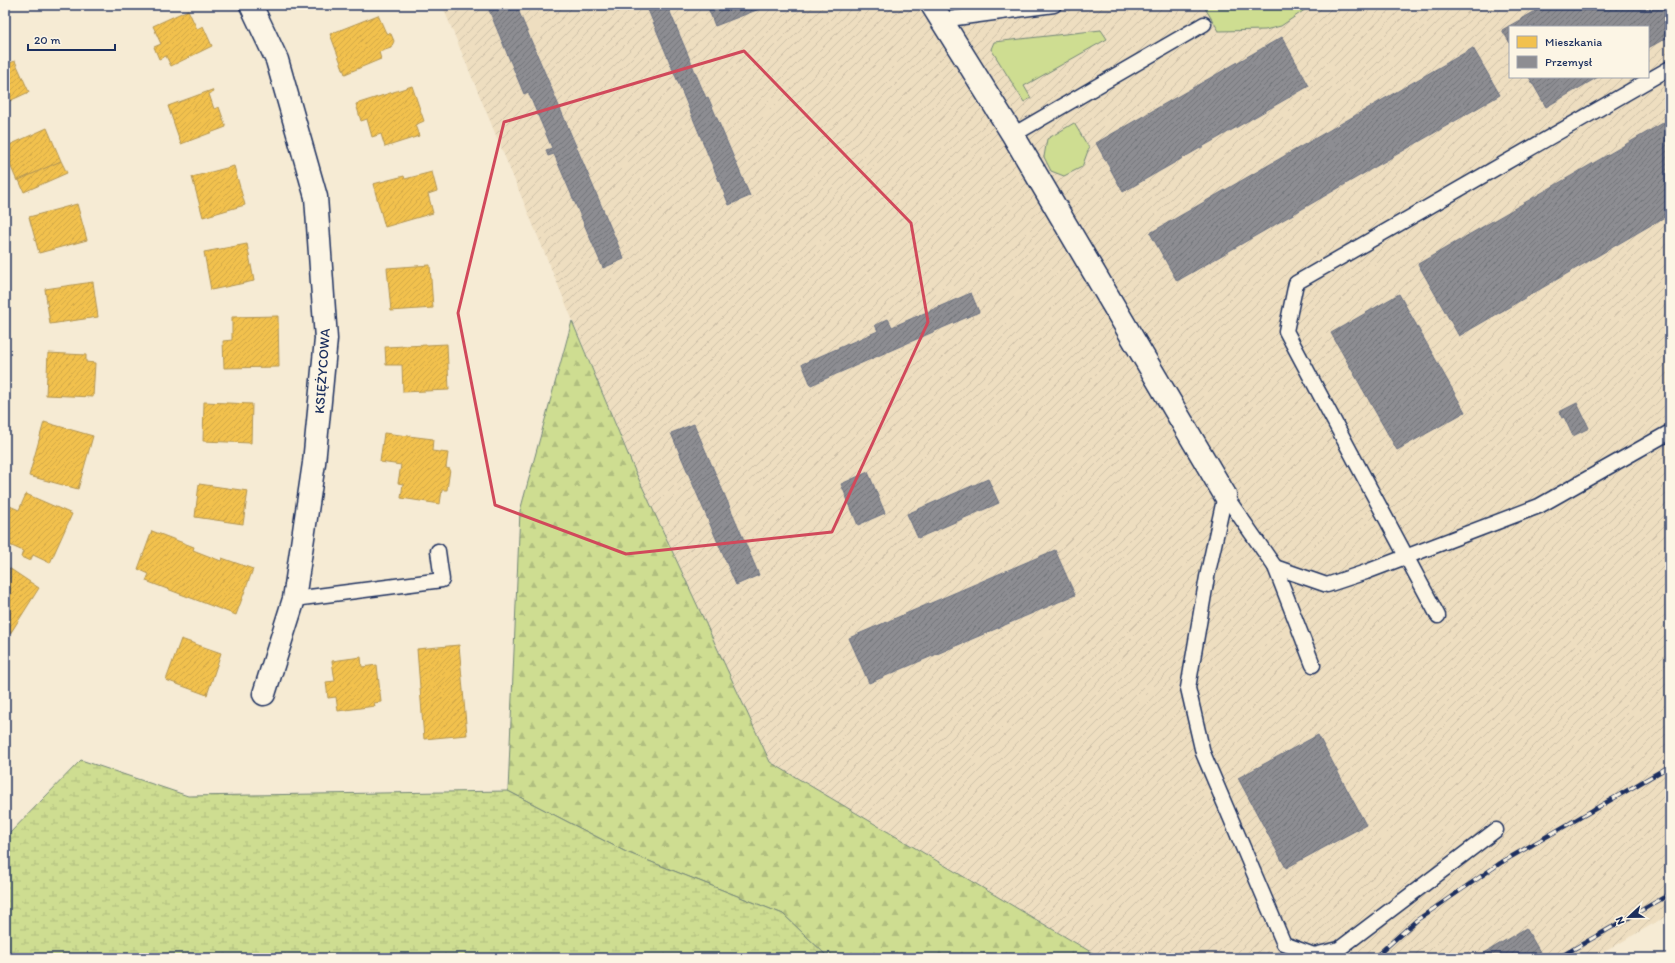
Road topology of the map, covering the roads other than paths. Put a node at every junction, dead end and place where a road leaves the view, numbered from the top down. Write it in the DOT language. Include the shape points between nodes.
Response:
graph roads {
  1 [pos="251,5"];
  2 [pos="1054,5"];
  3 [pos="936,12"];
  4 [pos="1204,24"];
  5 [pos="1670,68"];
  6 [pos="1013,135"];
  7 [pos="1670,432"];
  8 [pos="1225,494"];
  9 [pos="438,551"];
  10 [pos="1407,556"];
  11 [pos="1275,567"];
  12 [pos="294,599"];
  13 [pos="1438,616"];
  14 [pos="1313,665"];
  15 [pos="264,694"];
  16 [pos="1496,830"];
  1 -- 12 [label="street, KSIĘŻYCOWA" via="277,60 316,197 326,339 314,463"];
  2 -- 3 [label="lane"];
  3 -- 6 [label="street"];
  4 -- 6 [label="lane"];
  5 -- 10 [label="lane" via="1296,283 1286,331"];
  6 -- 8 [label="street"];
  7 -- 10 [label="lane" via="1539,506"];
  8 -- 11 [label="lane"];
  8 -- 16 [label="lane" via="1207,577 1188,688 1203,753 1284,944 1314,955 1339,949"];
  9 -- 12 [label="lane" via="442,580"];
  10 -- 11 [label="lane" via="1327,585"];
  10 -- 13 [label="lane"];
  11 -- 14 [label="lane"];
  12 -- 15 [label="street, KSIĘŻYCOWA"];
}
